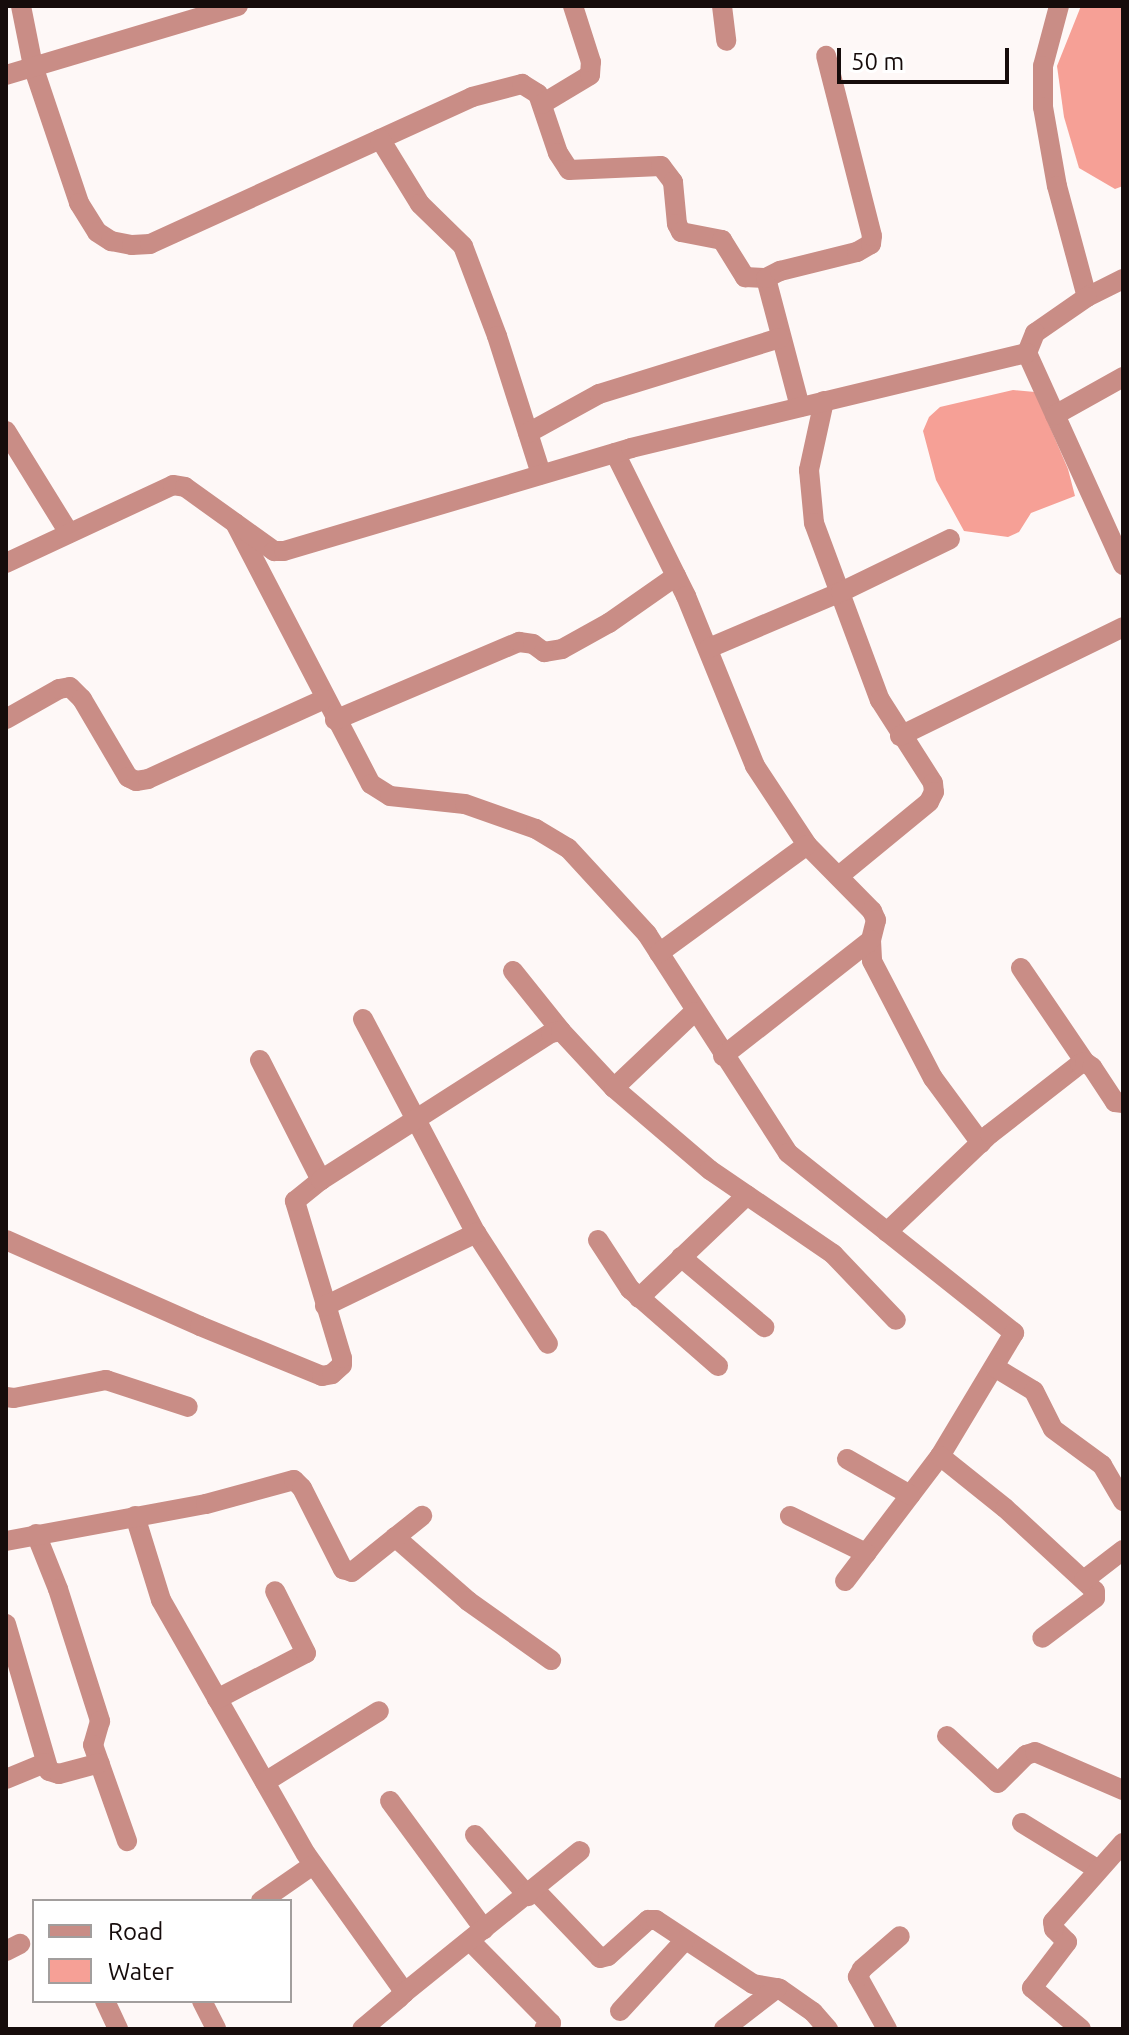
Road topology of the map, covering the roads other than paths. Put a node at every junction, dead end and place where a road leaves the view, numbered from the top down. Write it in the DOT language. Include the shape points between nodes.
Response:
graph roads {
  1 [pos="21,6"];
  2 [pos="238,6"];
  3 [pos="573,6"];
  4 [pos="722,6"];
  5 [pos="1059,6"];
  6 [pos="726,41"];
  7 [pos="826,56"];
  8 [pos="33,66"];
  9 [pos="6,75"];
  10 [pos="542,104"];
  11 [pos="380,139"];
  12 [pos="766,278"];
  13 [pos="1123,279"];
  14 [pos="1087,297"];
  15 [pos="780,338"];
  16 [pos="1027,353"];
  17 [pos="1123,377"];
  18 [pos="824,401"];
  19 [pos="800,407"];
  20 [pos="1055,415"];
  21 [pos="6,431"];
  22 [pos="528,433"];
  23 [pos="615,453"];
  24 [pos="541,474"];
  25 [pos="235,523"];
  26 [pos="69,533"];
  27 [pos="950,539"];
  28 [pos="6,563"];
  29 [pos="1123,565"];
  30 [pos="676,576"];
  31 [pos="841,592"];
  32 [pos="1123,627"];
  33 [pos="709,648"];
  34 [pos="324,699"];
  35 [pos="6,719"];
  36 [pos="335,720"];
  37 [pos="900,736"];
  38 [pos="807,845"];
  39 [pos="839,876"];
  40 [pos="871,940"];
  41 [pos="659,953"];
  42 [pos="1021,968"];
  43 [pos="513,971"];
  44 [pos="694,1012"];
  45 [pos="363,1019"];
  46 [pos="561,1031"];
  47 [pos="723,1056"];
  48 [pos="260,1060"];
  49 [pos="1085,1062"];
  50 [pos="614,1088"];
  51 [pos="1123,1103"];
  52 [pos="415,1120"];
  53 [pos="981,1143"];
  54 [pos="321,1180"];
  55 [pos="747,1195"];
  56 [pos="887,1232"];
  57 [pos="476,1233"];
  58 [pos="6,1240"];
  59 [pos="598,1240"];
  60 [pos="681,1257"];
  61 [pos="639,1298"];
  62 [pos="325,1306"];
  63 [pos="896,1320"];
  64 [pos="764,1327"];
  65 [pos="548,1344"];
  66 [pos="718,1366"];
  67 [pos="996,1368"];
  68 [pos="6,1397"];
  69 [pos="188,1407"];
  70 [pos="940,1456"];
  71 [pos="847,1459"];
  72 [pos="910,1495"];
  73 [pos="1123,1501"];
  74 [pos="135,1516"];
  75 [pos="422,1516"];
  76 [pos="790,1516"];
  77 [pos="36,1534"];
  78 [pos="395,1537"];
  79 [pos="6,1541"];
  80 [pos="1123,1550"];
  81 [pos="866,1553"];
  82 [pos="1084,1580"];
  83 [pos="845,1581"];
  84 [pos="275,1591"];
  85 [pos="6,1624"];
  86 [pos="1042,1638"];
  87 [pos="551,1660"];
  88 [pos="217,1699"];
  89 [pos="379,1711"];
  90 [pos="947,1736"];
  91 [pos="45,1763"];
  92 [pos="100,1763"];
  93 [pos="6,1779"];
  94 [pos="265,1782"];
  95 [pos="1123,1790"];
  96 [pos="390,1801"];
  97 [pos="1022,1823"];
  98 [pos="475,1835"];
  99 [pos="127,1841"];
  100 [pos="1123,1843"];
  101 [pos="580,1851"];
  102 [pos="313,1865"];
  103 [pos="1097,1869"];
  104 [pos="531,1893"];
  105 [pos="264,1899"];
  106 [pos="477,1936"];
  107 [pos="900,1936"];
  108 [pos="685,1940"];
  109 [pos="777,1988"];
  110 [pos="404,1993"];
  111 [pos="106,2003"];
  112 [pos="203,2003"];
  113 [pos="620,2011"];
  114 [pos="550,2027"];
  115 [pos="118,2029"];
  116 [pos="216,2029"];
  117 [pos="362,2029"];
  118 [pos="724,2029"];
  119 [pos="828,2029"];
  120 [pos="887,2029"];
  121 [pos="1081,2029"];
  1 -- 8 [label="street"];
  2 -- 8 [label="street"];
  3 -- 10 [label="street" via="591,62 590,75"];
  4 -- 6 [label="street"];
  5 -- 14 [label="street" via="1043,66 1043,107 1057,186"];
  7 -- 12 [label="street" via="871,244"];
  8 -- 9 [label="street"];
  8 -- 11 [label="street" via="79,203 97,232 111,241 150,244"];
  10 -- 11 [label="street" via="529,86 502,87"];
  10 -- 12 [label="street" via="569,170 661,166 673,182 681,232 722,240 745,277"];
  11 -- 22 [label="street" via="420,204 463,246"];
  12 -- 15 [label="street"];
  13 -- 14 [label="street"];
  14 -- 16 [label="street" via="1035,333"];
  15 -- 19 [label="street"];
  15 -- 22 [label="street" via="599,394"];
  16 -- 18 [label="street"];
  16 -- 20 [label="street"];
  17 -- 20 [label="street"];
  18 -- 19 [label="street"];
  18 -- 31 [label="street" via="811,459 810,503"];
  19 -- 23 [label="street"];
  20 -- 29 [label="street"];
  21 -- 26 [label="street"];
  22 -- 24 [label="street"];
  23 -- 24 [label="street"];
  23 -- 30 [label="street"];
  24 -- 25 [label="street" via="284,551 274,551"];
  25 -- 26 [label="street" via="185,487 173,485"];
  25 -- 34 [label="street"];
  26 -- 28 [label="street"];
  27 -- 31 [label="street"];
  30 -- 33 [label="street"];
  30 -- 36 [label="street" via="562,649 544,652 519,642"];
  31 -- 33 [label="street"];
  31 -- 37 [label="street" via="880,700"];
  32 -- 37 [label="street"];
  33 -- 38 [label="street" via="755,766"];
  34 -- 35 [label="street" via="136,781 128,777 70,687"];
  34 -- 36 [label="street"];
  36 -- 41 [label="street" via="379,792 465,804 536,829 568,848 595,874"];
  37 -- 39 [label="street" via="927,772 934,792 929,802"];
  38 -- 39 [label="street"];
  38 -- 41 [label="street"];
  39 -- 40 [label="street" via="872,911 876,920"];
  40 -- 47 [label="street"];
  40 -- 53 [label="street" via="872,961 926,1066"];
  41 -- 44 [label="street"];
  42 -- 49 [label="street"];
  43 -- 46 [label="street"];
  44 -- 47 [label="street"];
  44 -- 50 [label="street"];
  45 -- 52 [label="street"];
  46 -- 50 [label="street"];
  46 -- 52 [label="street"];
  47 -- 56 [label="street" via="788,1153"];
  48 -- 54 [label="street"];
  49 -- 51 [label="street" via="1115,1102"];
  49 -- 53 [label="street"];
  50 -- 55 [label="street"];
  52 -- 54 [label="street"];
  52 -- 57 [label="street"];
  53 -- 56 [label="street"];
  54 -- 62 [label="street" via="295,1201"];
  55 -- 60 [label="street"];
  55 -- 63 [label="street" via="833,1254"];
  56 -- 67 [label="street" via="1014,1333"];
  57 -- 62 [label="street"];
  57 -- 65 [label="street"];
  58 -- 62 [label="street" via="322,1376 342,1365"];
  59 -- 61 [label="street"];
  60 -- 61 [label="street"];
  60 -- 64 [label="street"];
  61 -- 66 [label="street"];
  67 -- 70 [label="street"];
  67 -- 73 [label="street" via="1034,1391 1053,1429 1102,1465"];
  68 -- 69 [label="street" via="106,1380"];
  70 -- 72 [label="street"];
  70 -- 82 [label="street"];
  71 -- 72 [label="street"];
  72 -- 81 [label="street"];
  74 -- 77 [label="street"];
  74 -- 78 [label="street" via="294,1480 348,1572"];
  74 -- 88 [label="street" via="161,1600"];
  75 -- 78 [label="street"];
  76 -- 81 [label="street"];
  77 -- 79 [label="street"];
  77 -- 92 [label="street" via="100,1721 93,1745"];
  78 -- 87 [label="street" via="468,1601"];
  80 -- 82 [label="street"];
  81 -- 83 [label="street"];
  82 -- 86 [label="street" via="1095,1598"];
  84 -- 88 [label="street" via="306,1653"];
  85 -- 91 [label="street"];
  88 -- 94 [label="street"];
  89 -- 94 [label="street"];
  90 -- 95 [label="street" via="998,1783 1035,1752"];
  91 -- 92 [label="street" via="59,1774"];
  91 -- 93 [label="street"];
  92 -- 99 [label="street"];
  94 -- 102 [label="street"];
  96 -- 106 [label="street"];
  97 -- 103 [label="street"];
  98 -- 104 [label="street"];
  100 -- 103 [label="street"];
  101 -- 104 [label="street"];
  102 -- 105 [label="street"];
  102 -- 110 [label="street"];
  103 -- 121 [label="street" via="1053,1922 1067,1942 1032,1988"];
  104 -- 106 [label="street"];
  104 -- 108 [label="street" via="600,1958 651,1919"];
  106 -- 110 [label="street"];
  106 -- 114 [label="street"];
  107 -- 120 [label="street" via="858,1977"];
  108 -- 109 [label="street" via="753,1984"];
  108 -- 113 [label="street"];
  109 -- 118 [label="street"];
  109 -- 119 [label="street"];
  110 -- 117 [label="street"];
  111 -- 115 [label="street"];
  112 -- 116 [label="street"];
}
